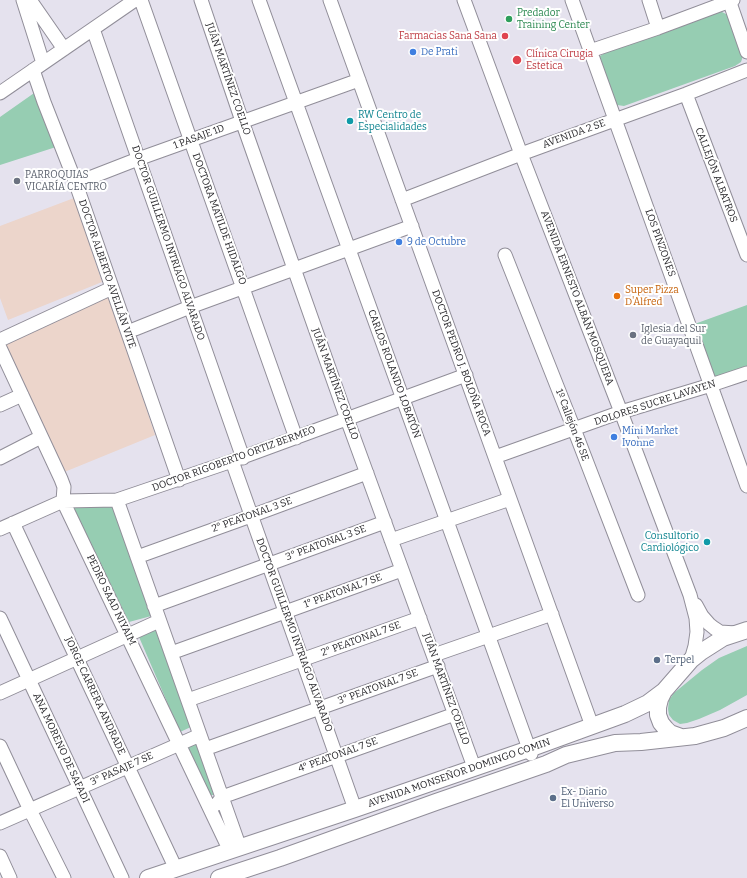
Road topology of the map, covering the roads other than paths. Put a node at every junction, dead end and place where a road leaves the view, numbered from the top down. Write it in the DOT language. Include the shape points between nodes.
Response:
graph roads {
  1 [pos="23,0"];
  2 [pos="30,0"];
  3 [pos="135,0"];
  4 [pos="141,0"];
  5 [pos="201,0"];
  6 [pos="259,0"];
  7 [pos="330,0"];
  8 [pos="464,0"];
  9 [pos="572,0"];
  10 [pos="649,0"];
  11 [pos="730,0"];
  12 [pos="658,28"];
  13 [pos="93,29"];
  14 [pos="64,49"];
  15 [pos="590,51"];
  16 [pos="747,52"];
  17 [pos="38,66"];
  18 [pos="747,70"];
  19 [pos="359,80"];
  20 [pos="0,93"];
  21 [pos="686,94"];
  22 [pos="296,102"];
  23 [pos="615,120"];
  24 [pos="242,121"];
  25 [pos="191,140"];
  26 [pos="521,154"];
  27 [pos="138,159"];
  28 [pos="84,180"];
  29 [pos="402,200"];
  30 [pos="412,226"];
  31 [pos="349,249"];
  32 [pos="505,255"];
  33 [pos="747,255"];
  34 [pos="295,269"];
  35 [pos="112,288"];
  36 [pos="243,288"];
  37 [pos="190,307"];
  38 [pos="135,329"];
  39 [pos="0,340"];
  40 [pos="0,348"];
  41 [pos="747,373"];
  42 [pos="466,375"];
  43 [pos="711,385"];
  44 [pos="22,395"];
  45 [pos="403,398"];
  46 [pos="0,405"];
  47 [pos="621,412"];
  48 [pos="347,419"];
  49 [pos="574,429"];
  50 [pos="41,438"];
  51 [pos="296,438"];
  52 [pos="495,457"];
  53 [pos="0,458"];
  54 [pos="237,460"];
  55 [pos="367,473"];
  56 [pos="179,480"];
  57 [pos="747,486"];
  58 [pos="510,499"];
  59 [pos="117,500"];
  60 [pos="63,501"];
  61 [pos="251,516"];
  62 [pos="447,520"];
  63 [pos="385,522"];
  64 [pos="13,523"];
  65 [pos="0,529"];
  66 [pos="392,540"];
  67 [pos="137,557"];
  68 [pos="268,564"];
  69 [pos="402,570"];
  70 [pos="690,595"];
  71 [pos="638,596"];
  72 [pos="154,606"];
  73 [pos="285,612"];
  74 [pos="552,614"];
  75 [pos="0,618"];
  76 [pos="420,618"];
  77 [pos="159,621"];
  78 [pos="741,631"];
  79 [pos="127,635"];
  80 [pos="489,636"];
  81 [pos="171,654"];
  82 [pos="77,658"];
  83 [pos="302,660"];
  84 [pos="436,660"];
  85 [pos="691,660"];
  86 [pos="29,680"];
  87 [pos="664,692"];
  88 [pos="0,693"];
  89 [pos="188,700"];
  90 [pos="320,708"];
  91 [pos="455,714"];
  92 [pos="747,718"];
  93 [pos="592,726"];
  94 [pos="200,735"];
  95 [pos="680,737"];
  96 [pos="179,744"];
  97 [pos="0,746"];
  98 [pos="205,750"];
  99 [pos="530,751"];
  100 [pos="336,755"];
  101 [pos="128,766"];
  102 [pos="474,767"];
  103 [pos="80,788"];
  104 [pos="222,797"];
  105 [pos="208,804"];
  106 [pos="355,809"];
  107 [pos="30,810"];
  108 [pos="0,823"];
  109 [pos="235,849"];
  110 [pos="0,856"];
  111 [pos="176,868"];
  112 [pos="10,878"];
  113 [pos="64,878"];
  114 [pos="122,878"];
  115 [pos="148,878"];
  116 [pos="219,878"];
  1 -- 17 [label="street, DOCTOR ALBERTO AVELLÁN VITE"];
  2 -- 14 [label="street"];
  3 -- 13 [label="street"];
  4 -- 25 [label="street, DOCTORA MATILDE HIDALGO"];
  5 -- 24 [label="street, JUÁN MARTÍNEZ COELLO"];
  6 -- 22 [label="street, CARLOS ROLANDO LOBATÓN"];
  7 -- 19 [label="street, DOCTOR PEDRO J. BOLOÑA ROCA"];
  8 -- 26 [label="street, AVENIDA ERNESTO ALBÁN MOSQUERA"];
  9 -- 15 [label="street, LOS PINZONES"];
  10 -- 12 [label="street"];
  11 -- 12 [label="street"];
  11 -- 16 [label="street"];
  12 -- 15 [label="street"];
  13 -- 14 [label="street"];
  13 -- 27 [label="street, DOCTOR GUILLERMO INTRIAGO ALVARADO"];
  14 -- 17 [label="street"];
  15 -- 23 [label="street, LOS PINZONES"];
  17 -- 20 [label="street"];
  17 -- 35 [label="street, DOCTOR ALBERTO AVELLÁN VITE" via="44,102"];
  18 -- 21 [label="street, AVENIDA 2 SE"];
  19 -- 22 [label="street, 1 PASAJE 1D"];
  19 -- 29 [label="street, DOCTOR PEDRO J. BOLOÑA ROCA"];
  21 -- 23 [label="street, AVENIDA 2 SE"];
  21 -- 33 [label="street, CALLEJÓN ALBATROS"];
  22 -- 24 [label="street, 1 PASAJE 1D"];
  22 -- 31 [label="street, CARLOS ROLANDO LOBATÓN"];
  23 -- 26 [label="street, AVENIDA 2 SE"];
  23 -- 43 [label="street, LOS PINZONES"];
  24 -- 25 [label="street, 1 PASAJE 1D"];
  24 -- 34 [label="street, JUÁN MARTÍNEZ COELLO"];
  25 -- 27 [label="street, 1 PASAJE 1D"];
  25 -- 36 [label="street, DOCTORA MATILDE HIDALGO"];
  26 -- 29 [label="street, AVENIDA 2 SE"];
  26 -- 47 [label="street, AVENIDA ERNESTO ALBÁN MOSQUERA"];
  27 -- 28 [label="street, 1 PASAJE 1D"];
  27 -- 37 [label="street, DOCTOR GUILLERMO INTRIAGO ALVARADO"];
  29 -- 30 [label="street, DOCTOR PEDRO J. BOLOÑA ROCA"];
  30 -- 31 [label="street"];
  30 -- 42 [label="street, DOCTOR PEDRO J. BOLOÑA ROCA"];
  31 -- 34 [label="street"];
  31 -- 45 [label="street, CARLOS ROLANDO LOBATÓN"];
  32 -- 49 [label="street, 1º Callejón 46 SE"];
  34 -- 36 [label="street"];
  34 -- 48 [label="street, JUÁN MARTÍNEZ COELLO"];
  35 -- 39 [label="street"];
  35 -- 56 [label="street, DOCTOR ALBERTO AVELLÁN VITE"];
  36 -- 37 [label="street"];
  36 -- 51 [label="street, DOCTORA MATILDE HIDALGO"];
  37 -- 38 [label="street"];
  37 -- 54 [label="street, DOCTOR GUILLERMO INTRIAGO ALVARADO"];
  40 -- 44 [label="street, PEDRO SAAD NIYAIM"];
  41 -- 43 [label="street, DOLORES SUCRE LAVAYEN"];
  42 -- 45 [label="street, DOCTOR RIGOBERTO ORTIZ BERMEO"];
  42 -- 52 [label="street, DOCTOR PEDRO J. BOLOÑA ROCA"];
  43 -- 47 [label="street, DOLORES SUCRE LAVAYEN"];
  43 -- 57 [label="street, LOS PINZONES"];
  44 -- 46 [label="street"];
  44 -- 50 [label="street, PEDRO SAAD NIYAIM"];
  45 -- 48 [label="street, DOCTOR RIGOBERTO ORTIZ BERMEO"];
  45 -- 62 [label="street, CARLOS ROLANDO LOBATÓN"];
  47 -- 49 [label="street, DOLORES SUCRE LAVAYEN"];
  47 -- 70 [label="street, AVENIDA ERNESTO ALBÁN MOSQUERA"];
  48 -- 51 [label="street, DOCTOR RIGOBERTO ORTIZ BERMEO"];
  48 -- 55 [label="street, JUÁN MARTÍNEZ COELLO"];
  49 -- 52 [label="street, DOLORES SUCRE LAVAYEN"];
  49 -- 71 [label="street, 1º Callejón 46 SE"];
  50 -- 53 [label="street"];
  50 -- 60 [label="street, PEDRO SAAD NIYAIM" via="64,487"];
  51 -- 54 [label="street, DOCTOR RIGOBERTO ORTIZ BERMEO"];
  52 -- 58 [label="street, DOCTOR PEDRO J. BOLOÑA ROCA"];
  54 -- 56 [label="street, DOCTOR RIGOBERTO ORTIZ BERMEO"];
  54 -- 61 [label="street, DOCTOR GUILLERMO INTRIAGO ALVARADO"];
  55 -- 61 [label="street, 2° PEATONAL 3 SE"];
  55 -- 63 [label="street, JUÁN MARTÍNEZ COELLO"];
  56 -- 59 [label="street, DOCTOR RIGOBERTO ORTIZ BERMEO"];
  58 -- 62 [label="street"];
  58 -- 74 [label="street, DOCTOR PEDRO J. BOLOÑA ROCA"];
  59 -- 60 [label="street, DOCTOR RIGOBERTO ORTIZ BERMEO"];
  59 -- 67 [label="street"];
  60 -- 64 [label="street, DOCTOR RIGOBERTO ORTIZ BERMEO"];
  60 -- 79 [label="street, PEDRO SAAD NIYAIM"];
  61 -- 67 [label="street, 2° PEATONAL 3 SE"];
  61 -- 68 [label="street, DOCTOR GUILLERMO INTRIAGO ALVARADO"];
  62 -- 66 [label="street"];
  62 -- 80 [label="street, CARLOS ROLANDO LOBATÓN"];
  63 -- 66 [label="street, JUÁN MARTÍNEZ COELLO"];
  63 -- 68 [label="street, 3° PEATONAL 3 SE"];
  64 -- 65 [label="street, DOCTOR RIGOBERTO ORTIZ BERMEO"];
  64 -- 82 [label="street, JORGE CARRERA ANDRADE"];
  66 -- 69 [label="street, JUÁN MARTÍNEZ COELLO"];
  67 -- 72 [label="street"];
  68 -- 72 [label="street, 3° PEATONAL 3 SE"];
  68 -- 73 [label="street, DOCTOR GUILLERMO INTRIAGO ALVARADO"];
  69 -- 73 [label="street, 1° PEATONAL 7 SE"];
  69 -- 76 [label="street, JUÁN MARTÍNEZ COELLO"];
  70 -- 78 [label="street, AVENIDA ERNESTO ALBÁN MOSQUERA" via="702,616 720,632"];
  70 -- 85 [label="street, AVENIDA ERNESTO ALBÁN MOSQUERA" via="697,632"];
  72 -- 77 [label="street"];
  73 -- 81 [label="street, 1° PEATONAL 7 SE"];
  73 -- 83 [label="street, DOCTOR GUILLERMO INTRIAGO ALVARADO"];
  74 -- 80 [label="street"];
  74 -- 93 [label="street, DOCTOR PEDRO J. BOLOÑA ROCA"];
  75 -- 86 [label="street, ANA MORENO DE SAFADI"];
  76 -- 83 [label="street, 2° PEATONAL 7 SE"];
  76 -- 84 [label="street, JUÁN MARTÍNEZ COELLO"];
  77 -- 79 [label="street"];
  77 -- 81 [label="street"];
  78 -- 85 [label="main road, AVENIDA MONSEÑOR DOMINGO COMIN" via="712,644"];
  79 -- 82 [label="street"];
  79 -- 96 [label="street, PEDRO SAAD NIYAIM"];
  80 -- 84 [label="street"];
  80 -- 99 [label="street, CARLOS ROLANDO LOBATÓN"];
  81 -- 89 [label="street"];
  82 -- 86 [label="street"];
  82 -- 101 [label="street, JORGE CARRERA ANDRADE"];
  83 -- 89 [label="street, 2° PEATONAL 7 SE"];
  83 -- 90 [label="street, DOCTOR GUILLERMO INTRIAGO ALVARADO"];
  84 -- 90 [label="street, 3° PEATONAL 7 SE"];
  84 -- 91 [label="street, JUÁN MARTÍNEZ COELLO"];
  85 -- 87 [label="main road, AVENIDA MONSEÑOR DOMINGO COMIN"];
  86 -- 88 [label="street"];
  86 -- 103 [label="street, ANA MORENO DE SAFADI"];
  87 -- 93 [label="main road, AVENIDA MONSEÑOR DOMINGO COMIN" via="638,708"];
  87 -- 95 [label="main road" via="660,699 658,715 666,730"];
  89 -- 94 [label="street"];
  90 -- 98 [label="street, 3° PEATONAL 7 SE"];
  90 -- 100 [label="street, DOCTOR GUILLERMO INTRIAGO ALVARADO"];
  91 -- 100 [label="street, 4° PEATONAL 7 SE"];
  91 -- 102 [label="street, JUÁN MARTÍNEZ COELLO"];
  92 -- 95 [label="main road, AVENIDA MONSEÑOR DOMINGO COMIN" via="710,733"];
  93 -- 99 [label="main road, AVENIDA MONSEÑOR DOMINGO COMIN"];
  94 -- 96 [label="street, 3° PASAJE 7 SE"];
  94 -- 98 [label="street"];
  95 -- 116 [label="main road, AVENIDA MONSEÑOR DOMINGO COMIN" via="606,744 566,755 542,766"];
  96 -- 101 [label="street, 3° PASAJE 7 SE"];
  96 -- 105 [label="street, PEDRO SAAD NIYAIM"];
  97 -- 107 [label="street"];
  98 -- 104 [label="street"];
  99 -- 102 [label="main road, AVENIDA MONSEÑOR DOMINGO COMIN"];
  100 -- 104 [label="street, 4° PEATONAL 7 SE"];
  100 -- 106 [label="street, DOCTOR GUILLERMO INTRIAGO ALVARADO"];
  101 -- 103 [label="street, 3° PASAJE 7 SE"];
  101 -- 111 [label="street, JORGE CARRERA ANDRADE"];
  102 -- 106 [label="main road, AVENIDA MONSEÑOR DOMINGO COMIN"];
  103 -- 107 [label="street, 3° PASAJE 7 SE"];
  103 -- 114 [label="street, ANA MORENO DE SAFADI"];
  104 -- 105 [label="street, 4° PEATONAL 7 SE" via="218,803"];
  104 -- 109 [label="street"];
  105 -- 109 [label="street, PEDRO SAAD NIYAIM"];
  106 -- 109 [label="main road, AVENIDA MONSEÑOR DOMINGO COMIN"];
  107 -- 108 [label="street, 3° PASAJE 7 SE"];
  107 -- 113 [label="street"];
  109 -- 111 [label="main road, AVENIDA MONSEÑOR DOMINGO COMIN"];
  110 -- 112 [label="street"];
  111 -- 115 [label="main road, AVENIDA MONSEÑOR DOMINGO COMIN"];
}
